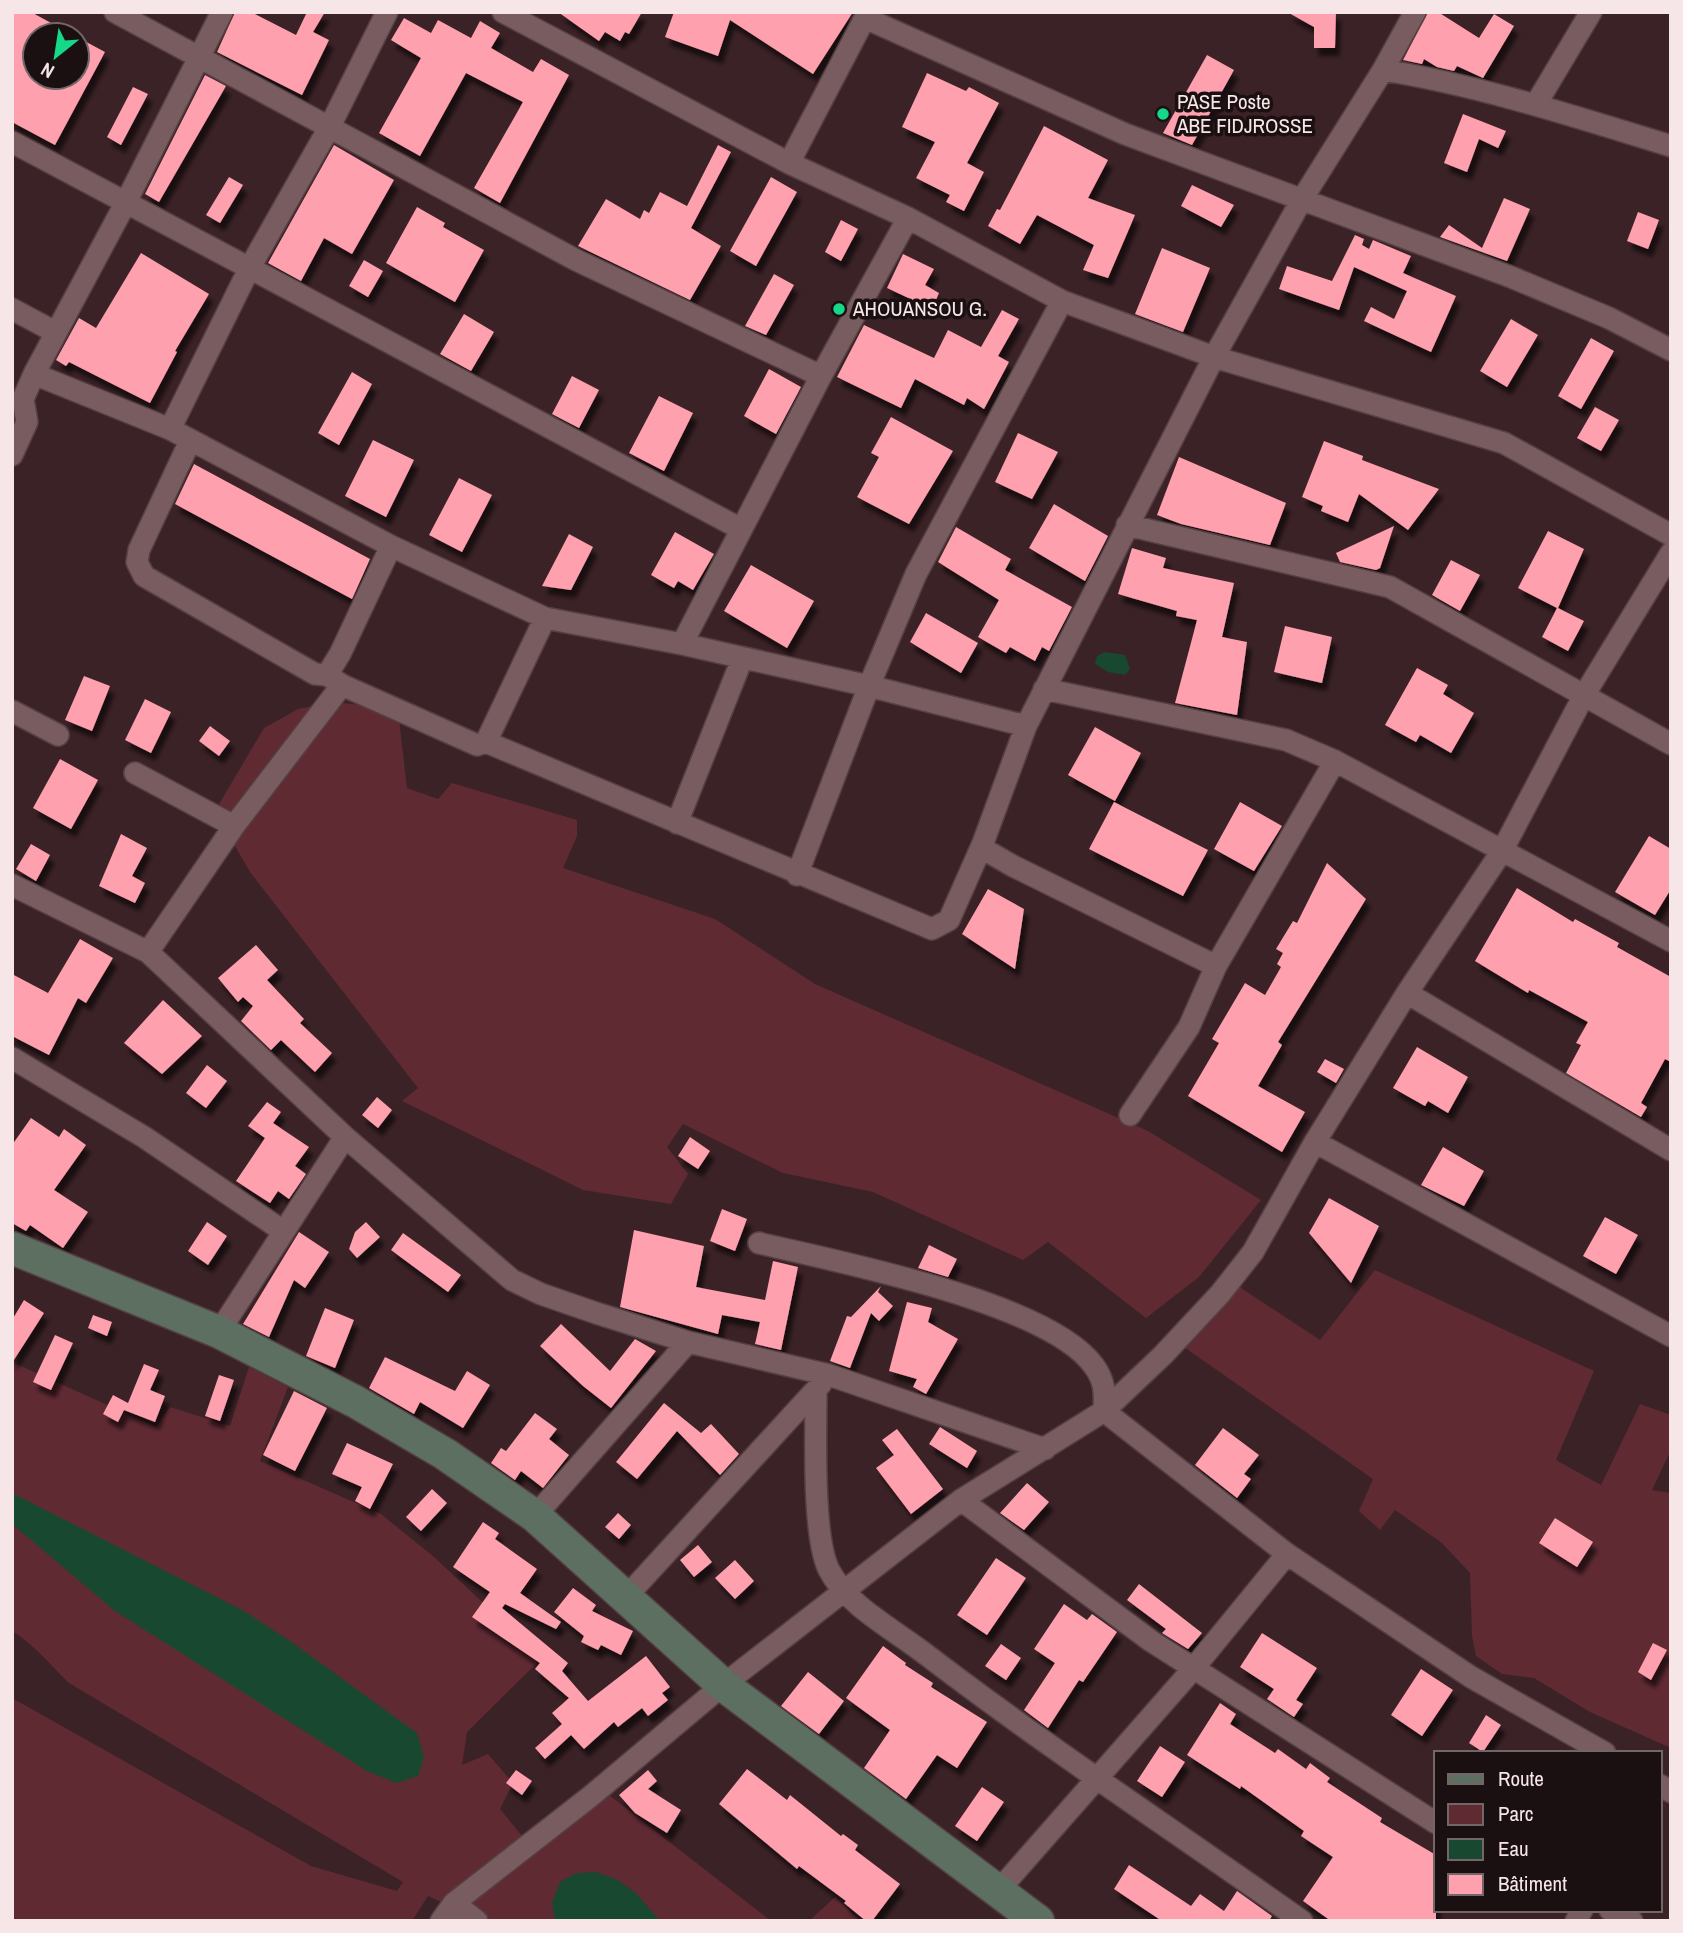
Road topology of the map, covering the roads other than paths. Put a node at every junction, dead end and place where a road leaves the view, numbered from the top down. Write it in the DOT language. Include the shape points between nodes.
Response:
graph roads {
  1 [pos="115,12"];
  2 [pos="222,12"];
  3 [pos="387,12"];
  4 [pos="503,12"];
  5 [pos="1415,12"];
  6 [pos="1591,12"];
  7 [pos="866,15"];
  8 [pos="198,56"];
  9 [pos="1383,71"];
  10 [pos="1536,104"];
  11 [pos="330,126"];
  12 [pos="12,142"];
  13 [pos="1671,146"];
  14 [pos="789,163"];
  15 [pos="1301,201"];
  16 [pos="125,204"];
  17 [pos="908,218"];
  18 [pos="249,269"];
  19 [pos="1062,301"];
  20 [pos="12,309"];
  21 [pos="55,332"];
  22 [pos="1671,350"];
  23 [pos="1214,357"];
  24 [pos="34,374"];
  25 [pos="821,376"];
  26 [pos="18,397"];
  27 [pos="170,429"];
  28 [pos="190,441"];
  29 [pos="12,455"];
  30 [pos="1127,525"];
  31 [pos="741,528"];
  32 [pos="1671,535"];
  33 [pos="391,546"];
  34 [pos="1671,553"];
  35 [pos="545,618"];
  36 [pos="682,644"];
  37 [pos="742,659"];
  38 [pos="334,680"];
  39 [pos="869,686"];
  40 [pos="1044,689"];
  41 [pos="1583,697"];
  42 [pos="12,711"];
  43 [pos="1026,726"];
  44 [pos="58,735"];
  45 [pos="486,742"];
  46 [pos="1671,744"];
  47 [pos="1335,761"];
  48 [pos="135,774"];
  49 [pos="677,823"];
  50 [pos="234,826"];
  51 [pos="983,843"];
  52 [pos="1502,851"];
  53 [pos="797,875"];
  54 [pos="12,886"];
  55 [pos="1671,941"];
  56 [pos="148,952"];
  57 [pos="1216,967"];
  58 [pos="1407,993"];
  59 [pos="12,1058"];
  60 [pos="1130,1115"];
  61 [pos="345,1137"];
  62 [pos="1315,1142"];
  63 [pos="1671,1150"];
  64 [pos="283,1231"];
  65 [pos="760,1243"];
  66 [pos="12,1248"];
  67 [pos="219,1332"];
  68 [pos="1671,1336"];
  69 [pos="688,1342"];
  70 [pos="822,1382"];
  71 [pos="1104,1411"];
  72 [pos="1045,1448"];
  73 [pos="961,1500"];
  74 [pos="535,1516"];
  75 [pos="1287,1554"];
  76 [pos="844,1592"];
  77 [pos="626,1597"];
  78 [pos="1193,1669"];
  79 [pos="723,1685"];
  80 [pos="1601,1751"];
  81 [pos="1097,1777"];
  82 [pos="1434,1822"];
  83 [pos="999,1890"];
  84 [pos="454,1903"];
  85 [pos="1615,1912"];
  86 [pos="441,1921"];
  87 [pos="478,1921"];
  88 [pos="1038,1921"];
  89 [pos="1302,1921"];
  90 [pos="1632,1921"];
  1 -- 8 [label="street"];
  2 -- 8 [label="street"];
  3 -- 11 [label="street"];
  4 -- 14 [label="street"];
  5 -- 9 [label="street"];
  6 -- 10 [label="street"];
  7 -- 14 [label="street"];
  7 -- 15 [label="street" via="1125,134"];
  8 -- 11 [label="street"];
  8 -- 16 [label="street"];
  9 -- 10 [label="street" via="1429,77"];
  9 -- 15 [label="street"];
  10 -- 13 [label="street"];
  11 -- 18 [label="street"];
  11 -- 25 [label="street" via="576,260"];
  12 -- 16 [label="street"];
  14 -- 17 [label="street"];
  15 -- 22 [label="street" via="1511,277"];
  15 -- 23 [label="street"];
  16 -- 18 [label="street"];
  16 -- 21 [label="street"];
  17 -- 19 [label="street"];
  17 -- 25 [label="street"];
  18 -- 27 [label="street"];
  18 -- 31 [label="street"];
  19 -- 23 [label="street"];
  19 -- 39 [label="street" via="915,574"];
  20 -- 21 [label="street"];
  21 -- 24 [label="street"];
  23 -- 30 [label="street"];
  23 -- 32 [label="street" via="1504,443"];
  24 -- 26 [label="street"];
  24 -- 27 [label="street"];
  25 -- 31 [label="street"];
  26 -- 29 [label="street" via="27,422"];
  27 -- 28 [label="street"];
  28 -- 33 [label="street"];
  28 -- 38 [label="street" via="139,550 137,562 144,576 315,674"];
  30 -- 40 [label="street"];
  30 -- 41 [label="street" via="1390,587"];
  31 -- 36 [label="street"];
  33 -- 35 [label="street"];
  33 -- 38 [label="street" via="340,654"];
  34 -- 41 [label="street"];
  35 -- 36 [label="street"];
  35 -- 45 [label="street"];
  36 -- 37 [label="street"];
  37 -- 39 [label="street"];
  37 -- 49 [label="street"];
  38 -- 45 [label="street" via="477,745"];
  38 -- 50 [label="street"];
  39 -- 43 [label="street"];
  39 -- 53 [label="street"];
  40 -- 43 [label="street"];
  40 -- 47 [label="street" via="1286,740"];
  41 -- 46 [label="street"];
  41 -- 52 [label="street"];
  42 -- 44 [label="street"];
  43 -- 51 [label="street"];
  45 -- 49 [label="street"];
  47 -- 52 [label="street"];
  47 -- 57 [label="street"];
  48 -- 50 [label="street"];
  49 -- 53 [label="street"];
  50 -- 56 [label="street"];
  51 -- 53 [label="street" via="949,920 932,929"];
  51 -- 57 [label="street" via="987,851 1013,866"];
  52 -- 55 [label="street"];
  52 -- 58 [label="street"];
  54 -- 56 [label="street"];
  56 -- 61 [label="street"];
  57 -- 60 [label="street" via="1188,1027"];
  58 -- 62 [label="street"];
  58 -- 63 [label="street"];
  59 -- 64 [label="street" via="144,1137"];
  61 -- 64 [label="street"];
  61 -- 69 [label="street" via="512,1280 541,1294"];
  62 -- 68 [label="street"];
  62 -- 71 [label="street" via="1253,1252 1163,1355"];
  64 -- 67 [label="street"];
  65 -- 71 [label="street" via="891,1274 1039,1324 1071,1343 1094,1365 1106,1387"];
  66 -- 67 [label="street"];
  67 -- 74 [label="street" via="356,1402 445,1454"];
  69 -- 70 [label="street"];
  69 -- 74 [label="street"];
  70 -- 72 [label="street"];
  70 -- 76 [label="street" via="816,1466 823,1552"];
  70 -- 77 [label="street"];
  71 -- 72 [label="street"];
  71 -- 75 [label="street"];
  72 -- 73 [label="street"];
  73 -- 76 [label="street"];
  73 -- 78 [label="street"];
  74 -- 77 [label="street"];
  75 -- 78 [label="street"];
  75 -- 80 [label="street" via="1471,1677"];
  76 -- 79 [label="street"];
  76 -- 81 [label="street"];
  77 -- 79 [label="street"];
  78 -- 81 [label="street"];
  78 -- 82 [label="street"];
  79 -- 83 [label="street"];
  79 -- 84 [label="street"];
  81 -- 83 [label="street"];
  81 -- 89 [label="street"];
  83 -- 88 [label="street"];
  84 -- 86 [label="street"];
  84 -- 87 [label="street"];
  85 -- 90 [label="street"];
}
